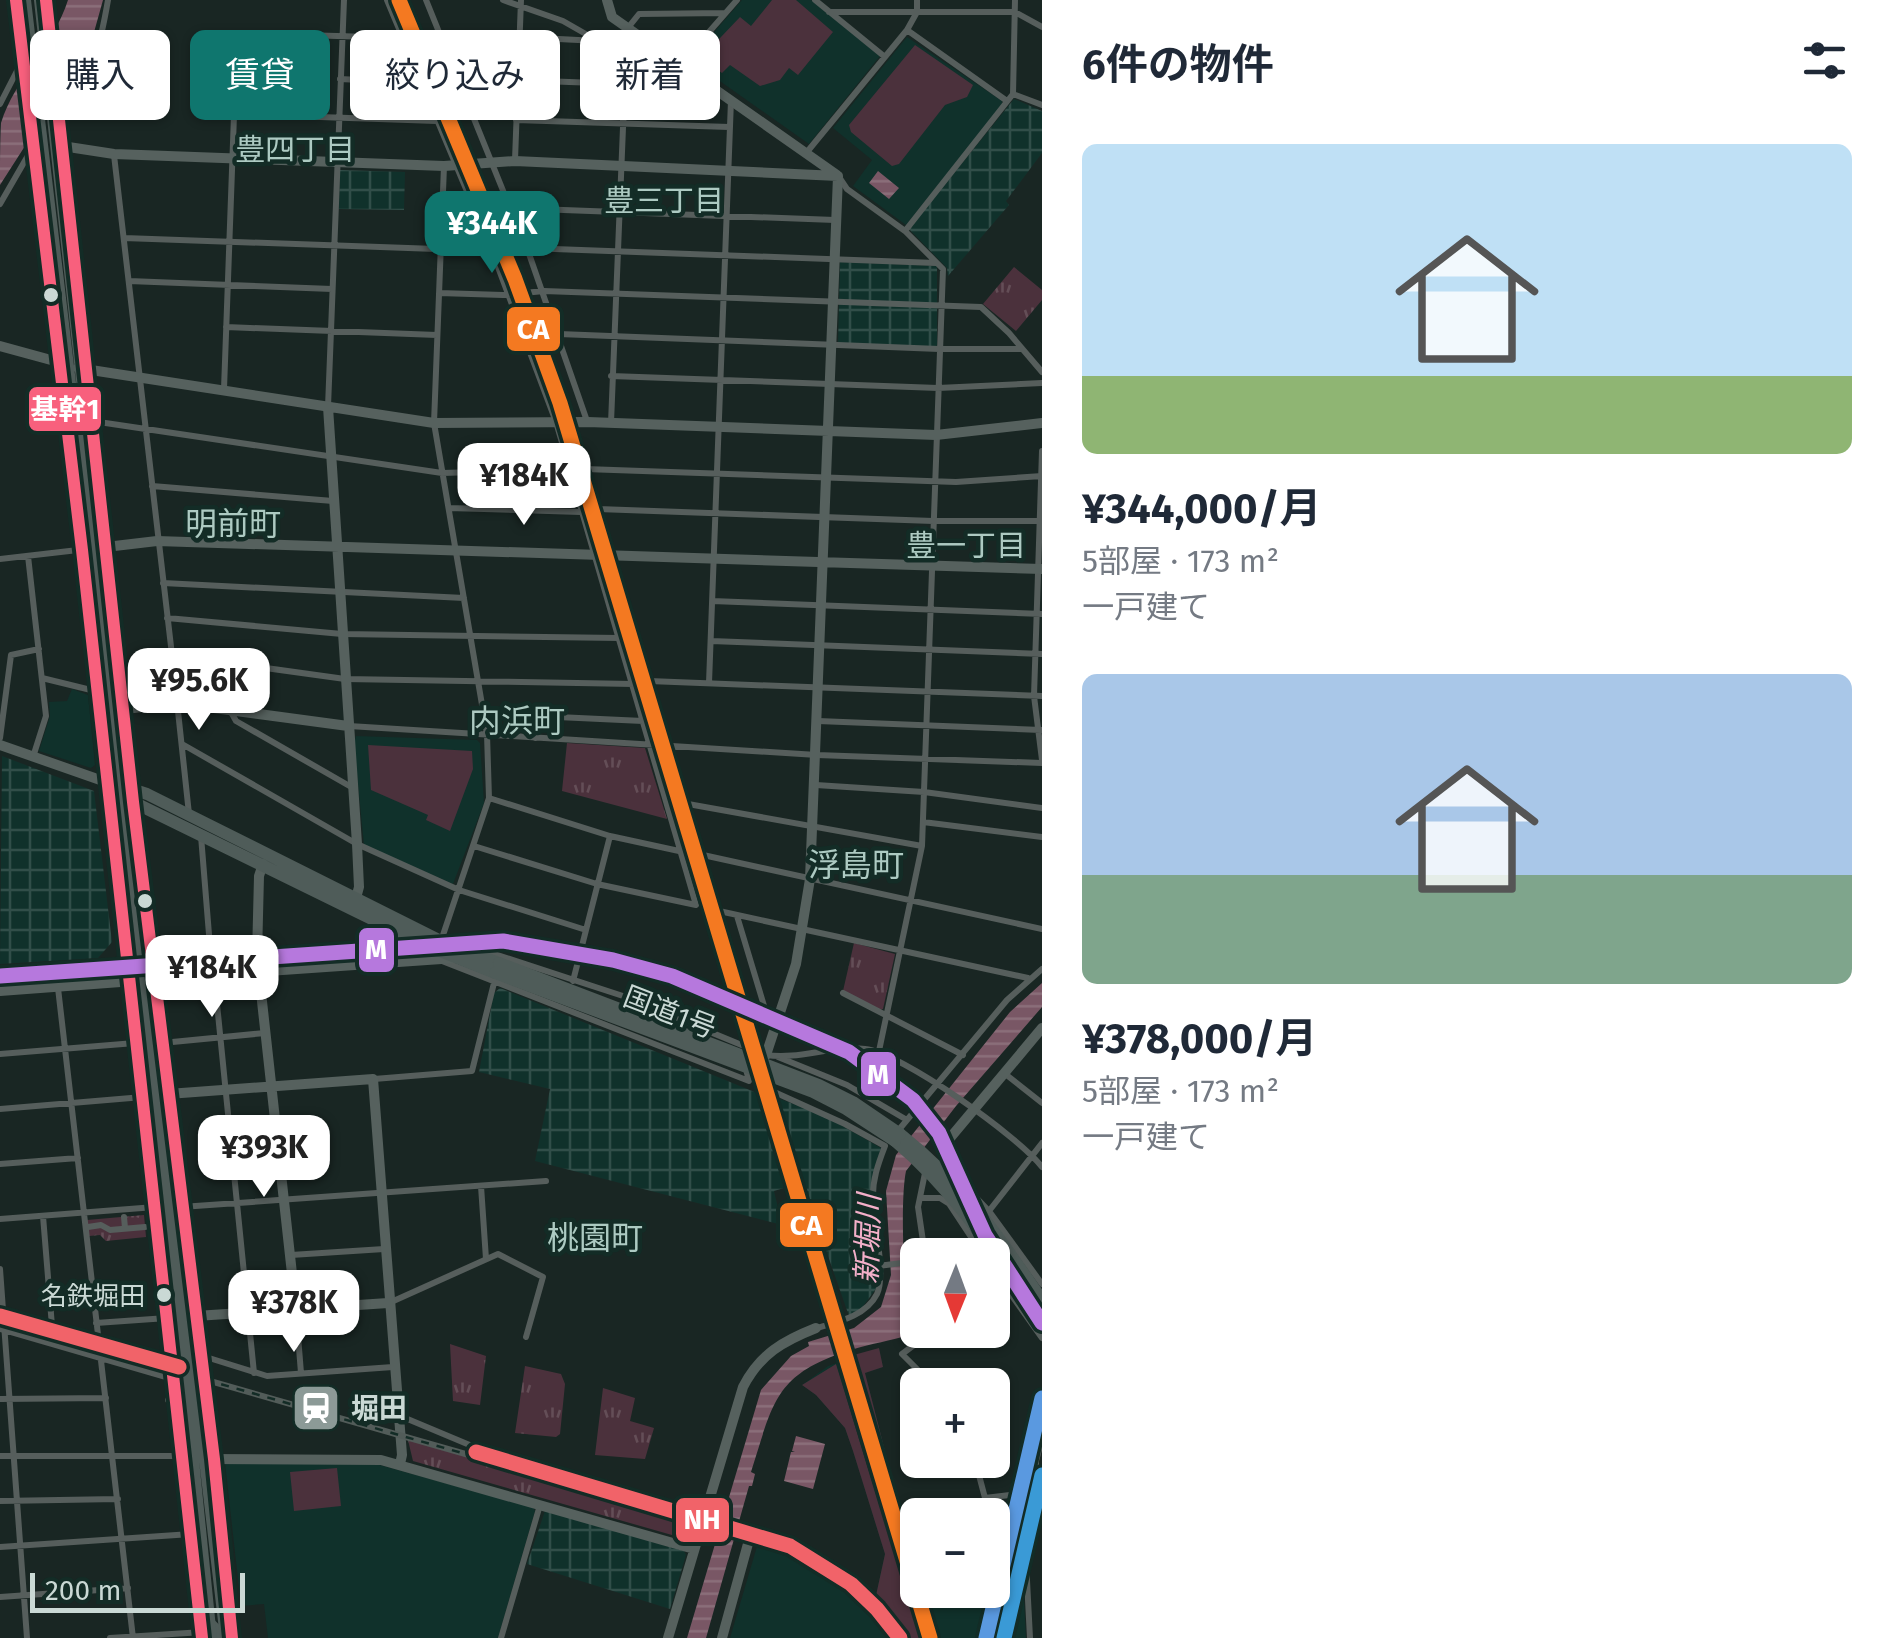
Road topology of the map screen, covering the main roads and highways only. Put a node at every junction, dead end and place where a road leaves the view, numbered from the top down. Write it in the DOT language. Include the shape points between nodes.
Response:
graph roads {
  1 [pos="16,0"];
  2 [pos="25,0"];
  3 [pos="43,0"];
  4 [pos="46,30"];
  5 [pos="47,120"];
  6 [pos="54,120"];
  7 [pos="99,474"];
  8 [pos="106,782"];
  9 [pos="133,796"];
  10 [pos="496,973"];
  11 [pos="928,1163"];
  12 [pos="1042,1300"];
  13 [pos="1042,1322"];
  14 [pos="200,1614"];
  15 [pos="217,1635"];
  1 -- 8 [label="highway"];
  2 -- 15 [label="highway, bridge"];
  3 -- 4 [label="highway, bridge"];
  3 -- 7 [label="highway, bridge"];
  5 -- 7 [label="highway, bridge" via="83,452"];
  6 -- 15 [label="highway, bridge"];
  7 -- 9 [label="highway"];
  8 -- 9 [label="highway, 国道1号"];
  8 -- 14 [label="main road"];
  9 -- 10 [label="highway, 国道1号" via="425,945"];
  9 -- 10 [label="highway, 国道1号" via="189,816"];
  9 -- 15 [label="main road" via="214,1460"];
  10 -- 11 [label="highway, 国道1号, bridge" via="814,1092"];
  11 -- 12 [label="highway, 国道1号" via="985,1216"];
  11 -- 13 [label="highway, 国道1号"];
  14 -- 15 [label="highway"];
}
